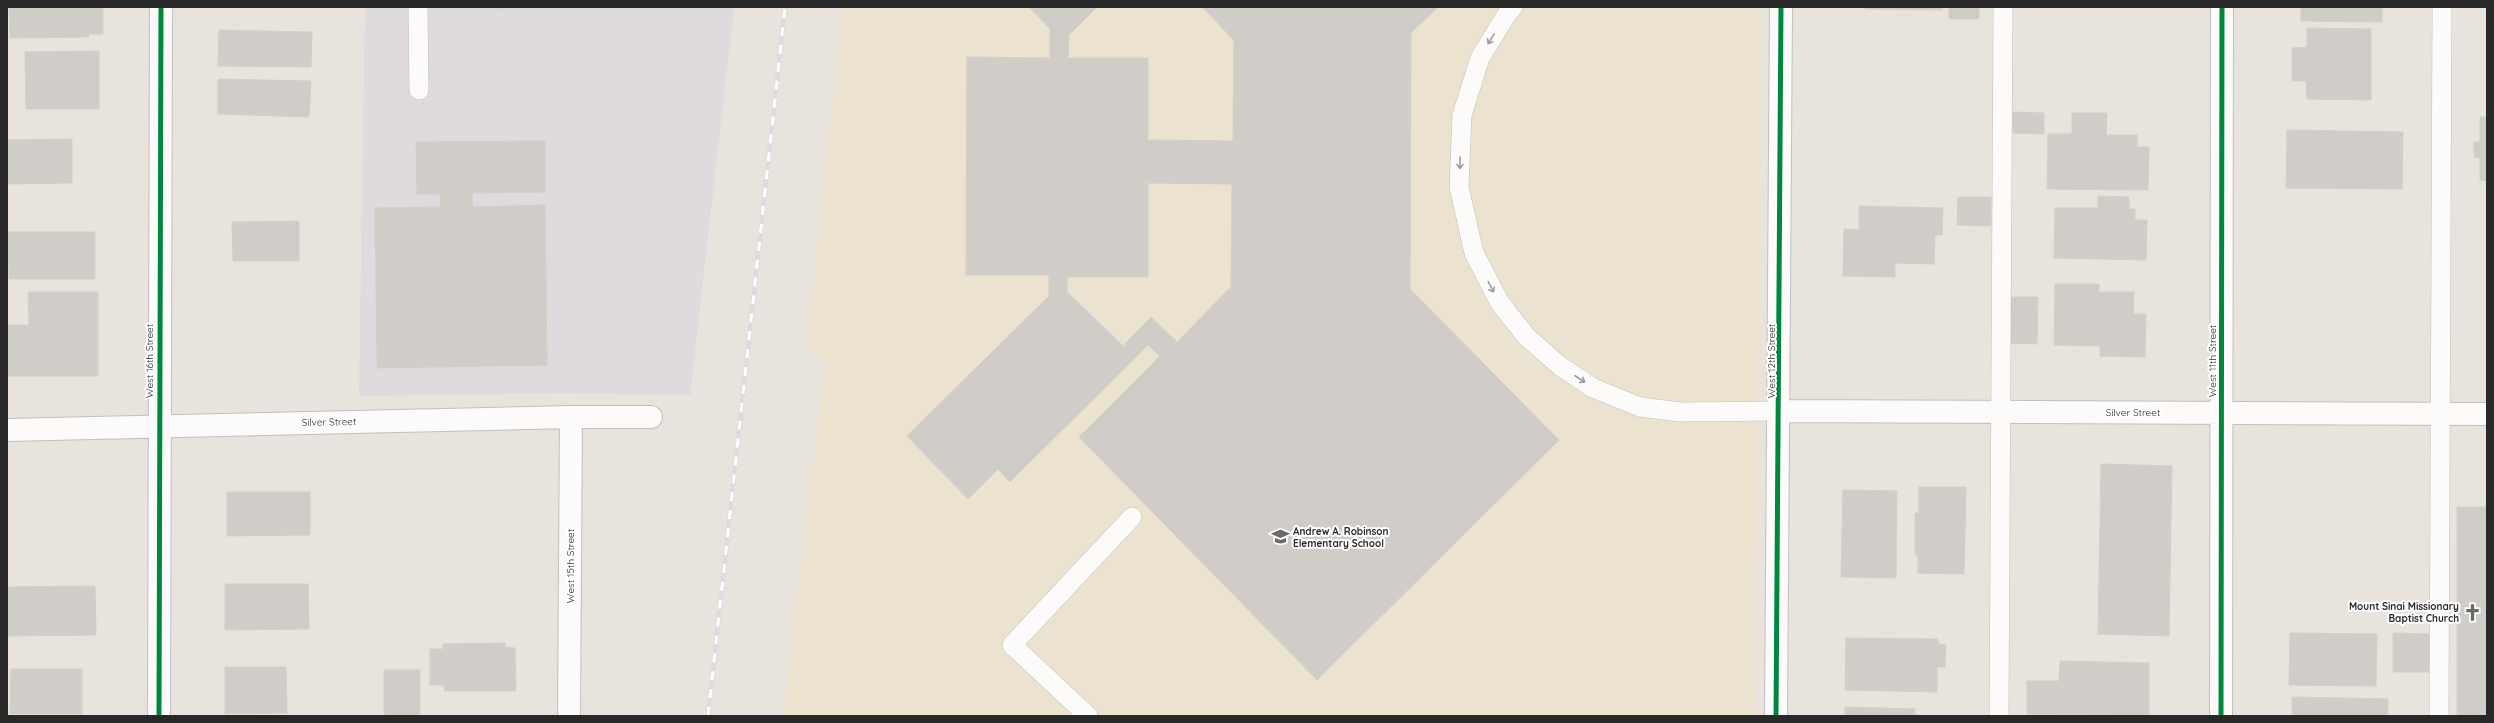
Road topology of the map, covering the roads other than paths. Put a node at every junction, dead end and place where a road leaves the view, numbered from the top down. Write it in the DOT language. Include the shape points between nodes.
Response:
graph roads {
  1 [pos="161,7"];
  2 [pos="418,7"];
  3 [pos="1513,7"];
  4 [pos="1781,7"];
  5 [pos="2003,7"];
  6 [pos="2222,7"];
  7 [pos="2442,7"];
  8 [pos="419,90"];
  9 [pos="1780,411"];
  10 [pos="2001,412"];
  11 [pos="2221,412"];
  12 [pos="2439,414"];
  13 [pos="2487,414"];
  14 [pos="571,417"];
  15 [pos="651,417"];
  16 [pos="158,426"];
  17 [pos="7,430"];
  18 [pos="1132,517"];
  19 [pos="159,716"];
  20 [pos="569,716"];
  21 [pos="1088,716"];
  22 [pos="1776,716"];
  23 [pos="1999,716"];
  24 [pos="2221,716"];
  25 [pos="2439,716"];
  1 -- 16 [label="street, West 16th Street"];
  2 -- 8 [label="lane"];
  3 -- 9 [label="lane, one-way" via="1480,58 1462,115 1459,187 1474,253 1500,304 1526,336 1560,366 1593,388 1640,407 1680,412"];
  4 -- 9 [label="street, West 12th Street"];
  5 -- 10 [label="lane"];
  6 -- 11 [label="street, West 11th Street"];
  7 -- 12 [label="lane"];
  9 -- 10 [label="street, Silver Street"];
  9 -- 22 [label="street, West 12th Street"];
  10 -- 11 [label="street, Silver Street"];
  10 -- 23 [label="lane"];
  11 -- 12 [label="street, Silver Street"];
  11 -- 24 [label="street, West 11th Street"];
  12 -- 13 [label="street, Silver Street"];
  12 -- 25 [label="lane"];
  14 -- 15 [label="street, Silver Street"];
  14 -- 16 [label="street, Silver Street"];
  14 -- 20 [label="street, West 15th Street"];
  16 -- 17 [label="street, Silver Street"];
  16 -- 19 [label="street, West 16th Street"];
  18 -- 21 [label="lane" via="1012,644"];
}
